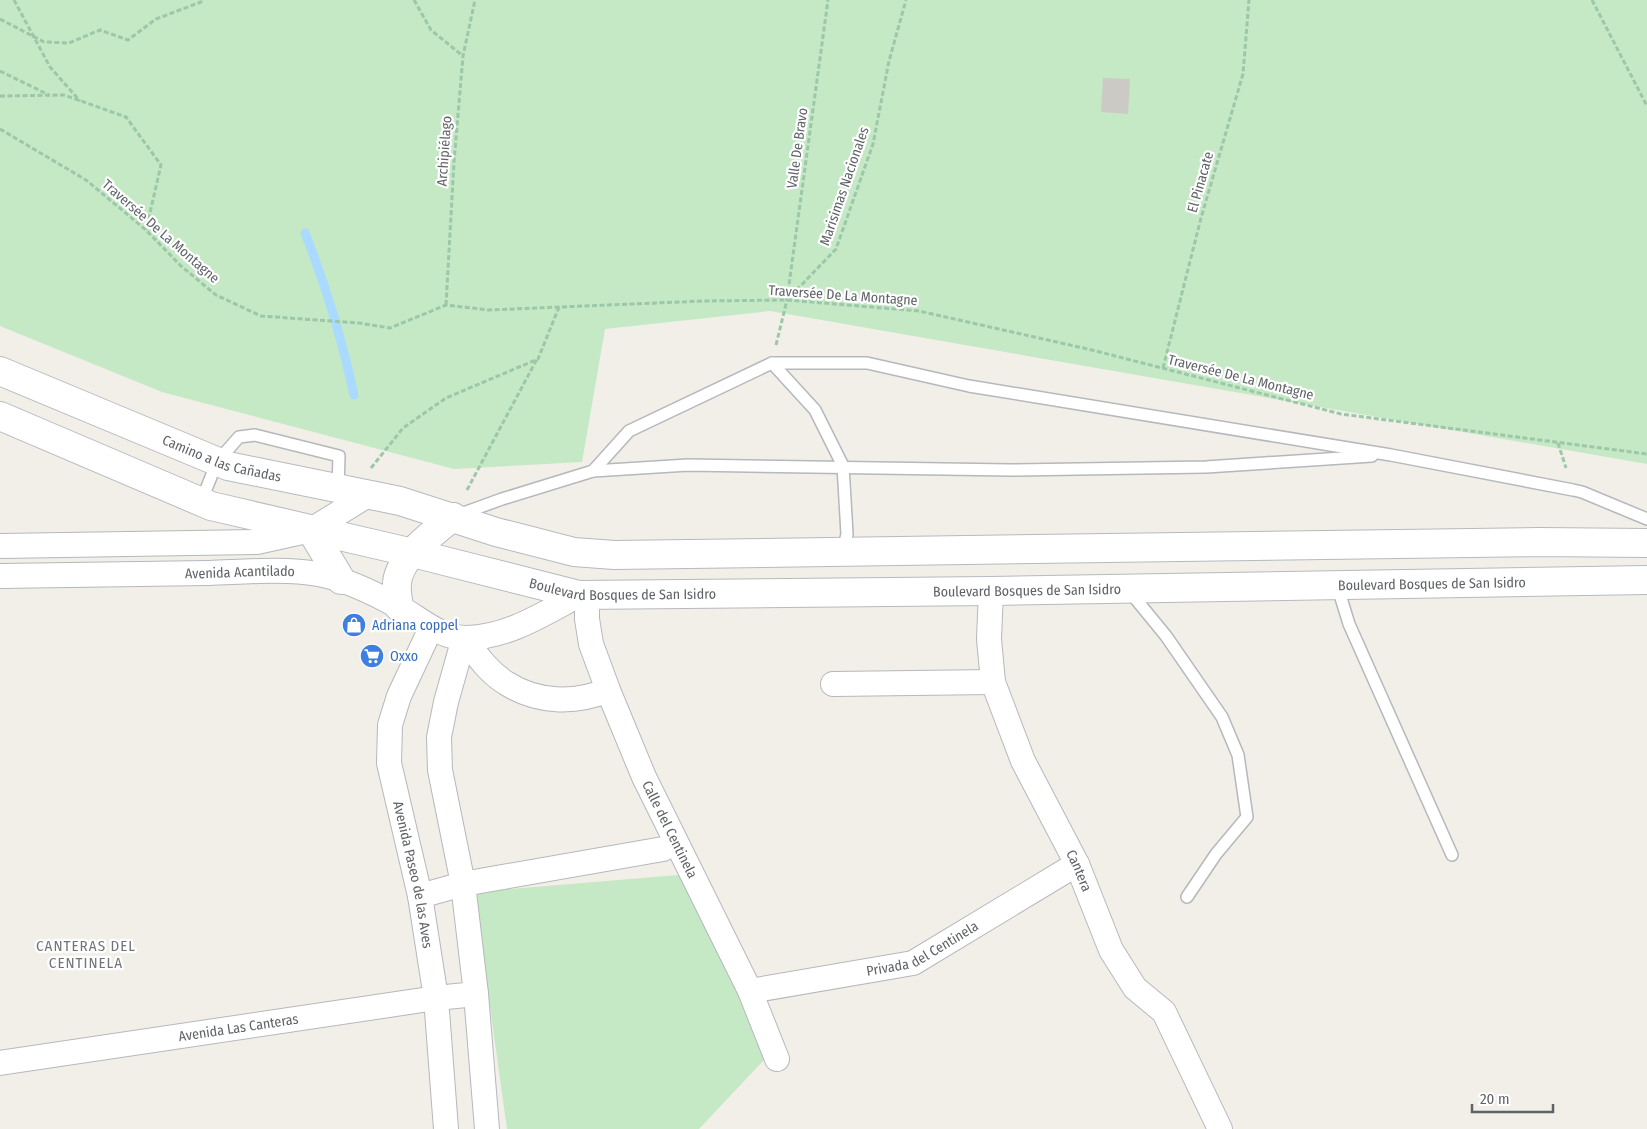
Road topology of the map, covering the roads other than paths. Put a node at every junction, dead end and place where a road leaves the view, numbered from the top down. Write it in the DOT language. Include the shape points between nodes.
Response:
graph roads {
  1 [pos="772,363"];
  2 [pos="0,371"];
  3 [pos="0,416"];
  4 [pos="1391,455"];
  5 [pos="217,462"];
  6 [pos="843,466"];
  7 [pos="593,470"];
  8 [pos="353,491"];
  9 [pos="201,502"];
  10 [pos="453,518"];
  11 [pos="1647,519"];
  12 [pos="311,530"];
  13 [pos="1647,543"];
  14 [pos="0,546"];
  15 [pos="843,551"];
  16 [pos="413,553"];
  17 [pos="0,576"];
  18 [pos="341,580"];
  19 [pos="1647,580"];
  20 [pos="1337,585"];
  21 [pos="1128,589"];
  22 [pos="991,591"];
  23 [pos="583,594"];
  24 [pos="399,607"];
  25 [pos="431,628"];
  26 [pos="464,638"];
  27 [pos="993,682"];
  28 [pos="833,684"];
  29 [pos="608,690"];
  30 [pos="663,848"];
  31 [pos="1452,855"];
  32 [pos="1077,864"];
  33 [pos="463,884"];
  34 [pos="420,896"];
  35 [pos="1187,897"];
  36 [pos="750,991"];
  37 [pos="476,994"];
  38 [pos="436,998"];
  39 [pos="777,1059"];
  40 [pos="0,1063"];
  41 [pos="446,1129"];
  42 [pos="487,1129"];
  43 [pos="1220,1129"];
  1 -- 4 [label="lane" via="867,363 969,386"];
  1 -- 6 [label="lane" via="815,410"];
  1 -- 7 [label="lane" via="629,432"];
  2 -- 5 [label="main road, Camino a las Cañadas"];
  3 -- 9 [label="main road"];
  4 -- 6 [label="lane" via="1206,467 1010,470"];
  4 -- 11 [label="lane" via="1582,492"];
  5 -- 8 [label="main road, Camino a las Cañadas"];
  5 -- 8 [label="lane" via="239,438 255,435 339,456"];
  5 -- 9 [label="lane"];
  6 -- 7 [label="lane" via="688,465"];
  6 -- 15 [label="lane" via="847,534"];
  7 -- 10 [label="lane"];
  8 -- 10 [label="main road, Camino a las Cañadas" via="400,501"];
  8 -- 12 [label="street"];
  9 -- 12 [label="main road"];
  10 -- 15 [label="main road" via="574,552 614,555"];
  10 -- 16 [label="main road"];
  12 -- 14 [label="street" via="257,542"];
  12 -- 16 [label="main road"];
  12 -- 18 [label="main road"];
  13 -- 15 [label="main road"];
  16 -- 23 [label="main road, Boulevard Bosques de San Isidro"];
  16 -- 24 [label="main road" via="400,569 397,583"];
  17 -- 18 [label="street, Avenida Acantilado" via="268,572 318,574"];
  18 -- 24 [label="street, Avenida Acantilado"];
  19 -- 20 [label="main road, Boulevard Bosques de San Isidro"];
  20 -- 21 [label="main road, Boulevard Bosques de San Isidro"];
  20 -- 31 [label="lane" via="1349,624"];
  21 -- 22 [label="main road, Boulevard Bosques de San Isidro"];
  21 -- 35 [label="lane" via="1166,636 1222,717 1238,755 1247,817 1216,854"];
  22 -- 23 [label="main road, Boulevard Bosques de San Isidro"];
  22 -- 27 [label="street, Cantera" via="989,639"];
  23 -- 26 [label="street, Avenida Acantilado" via="514,629"];
  23 -- 29 [label="street, Calle del Centinela" via="591,644"];
  24 -- 25 [label="street, Avenida Acantilado"];
  25 -- 26 [label="street, Avenida Acantilado"];
  25 -- 34 [label="street, Avenida Paseo de las Aves" via="399,696 390,725 389,763"];
  26 -- 29 [label="street" via="482,662 505,682 532,696 562,700"];
  26 -- 33 [label="street" via="439,737 440,770"];
  27 -- 28 [label="street"];
  27 -- 32 [label="street, Cantera" via="1023,761"];
  29 -- 36 [label="street, Calle del Centinela" via="644,777"];
  30 -- 33 [label="street"];
  32 -- 36 [label="street, Privada del Centinela" via="913,963"];
  32 -- 43 [label="street, Cantera" via="1112,950 1135,988 1164,1012"];
  33 -- 34 [label="street"];
  33 -- 37 [label="street"];
  34 -- 38 [label="street, Avenida Paseo de las Aves"];
  36 -- 39 [label="street, Calle del Centinela"];
  37 -- 38 [label="street, Avenida Las Canteras"];
  37 -- 42 [label="street"];
  38 -- 40 [label="street, Avenida Las Canteras"];
  38 -- 41 [label="street, Avenida Paseo de las Aves"];
}
